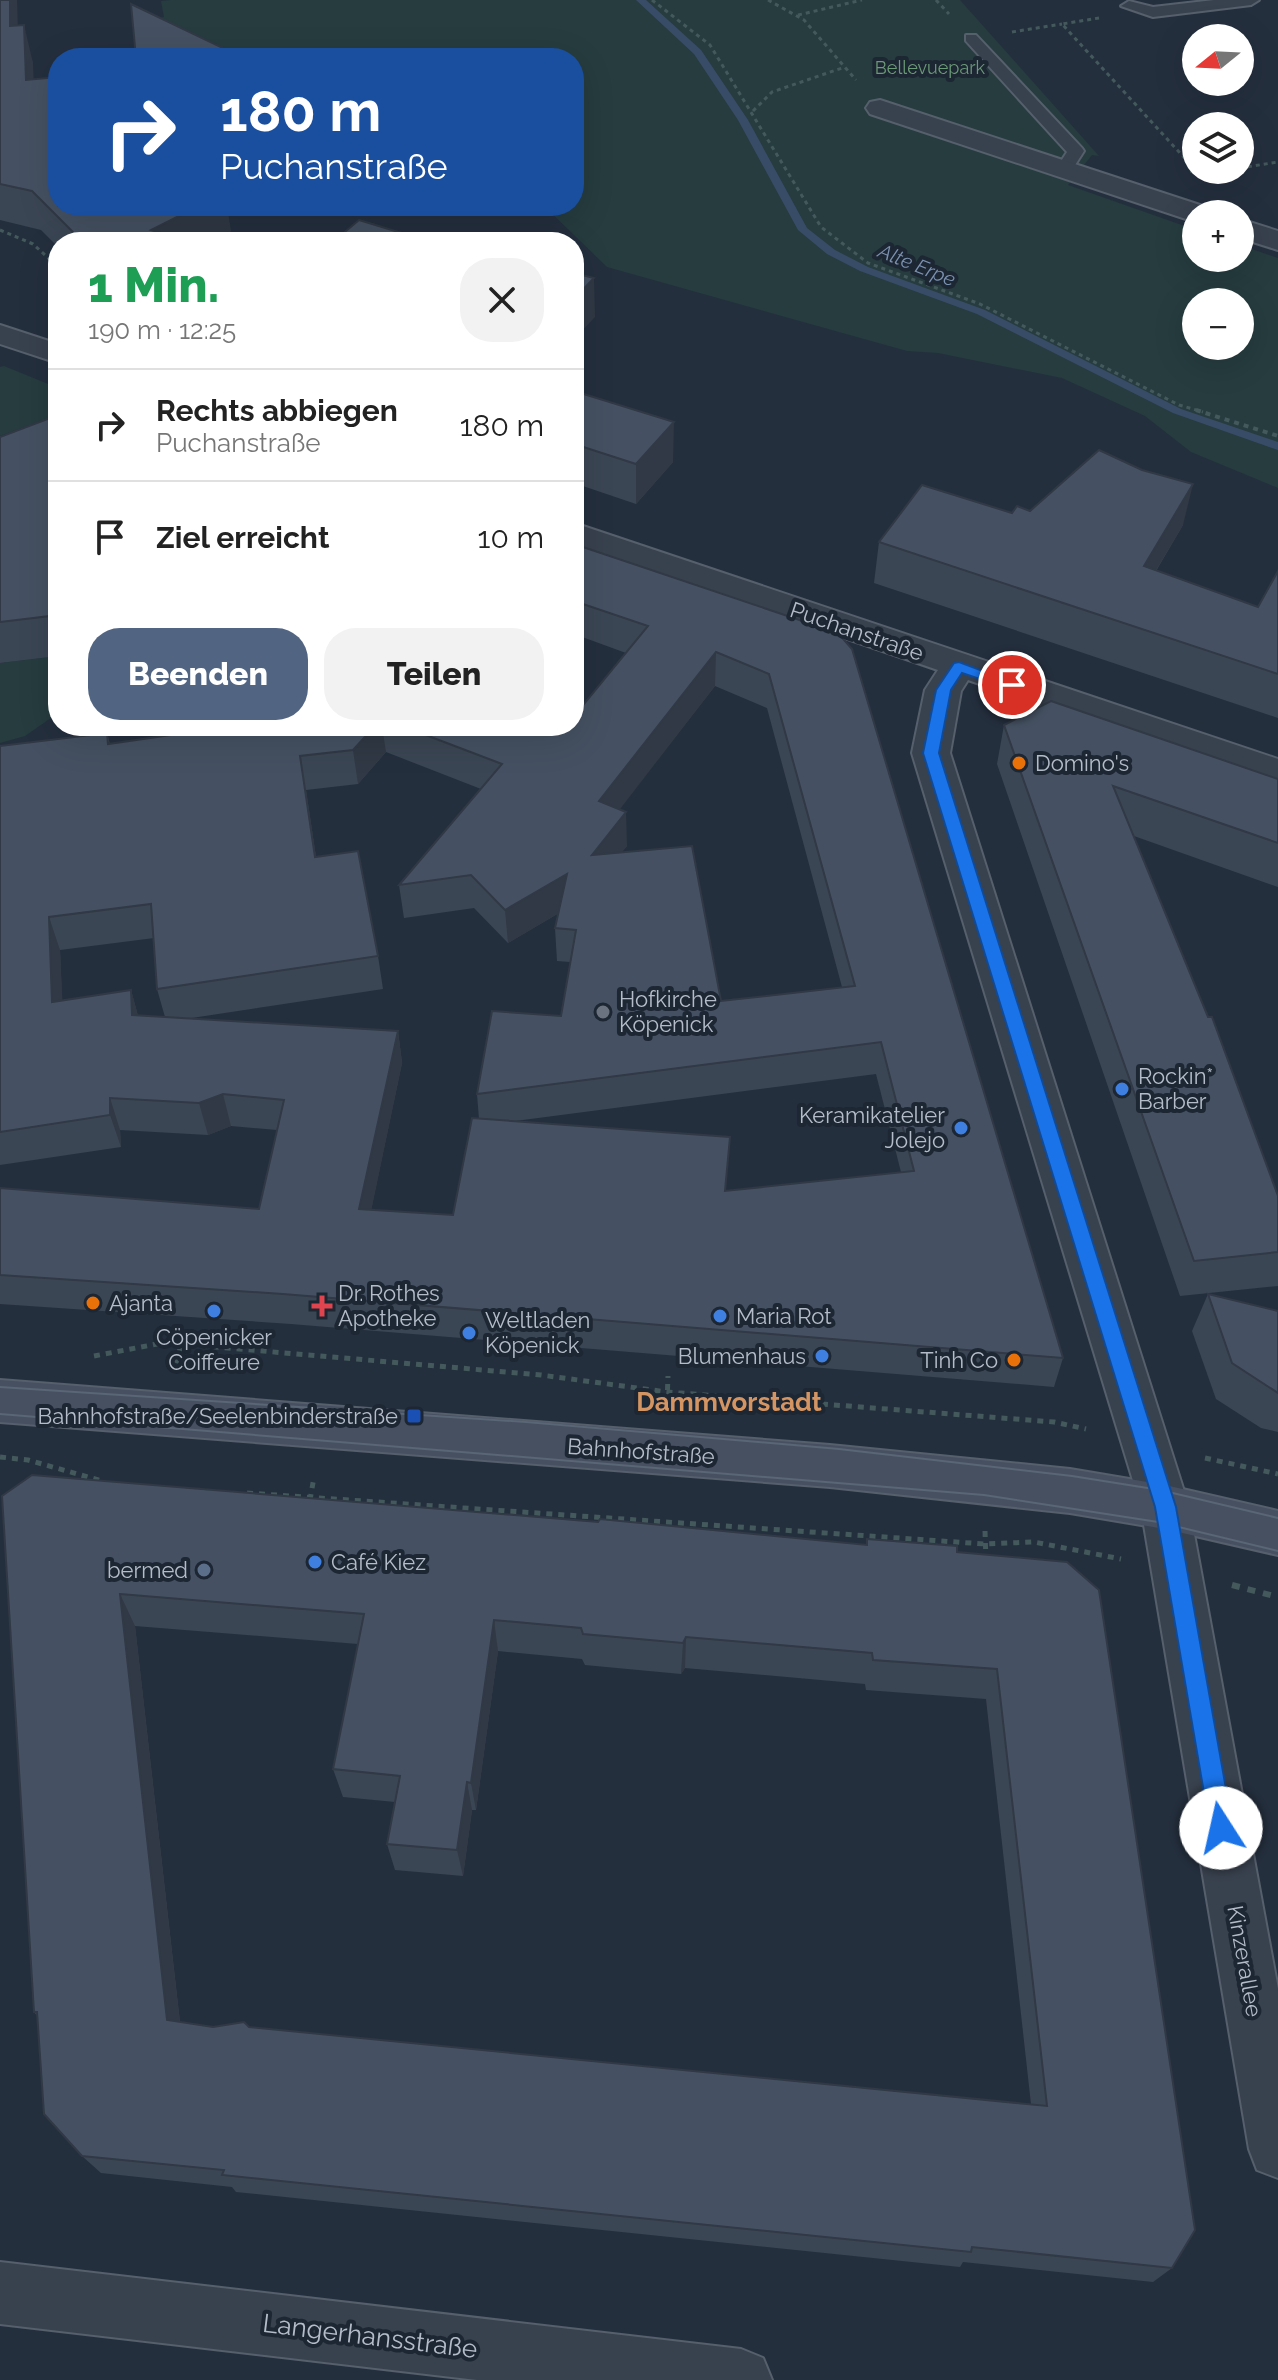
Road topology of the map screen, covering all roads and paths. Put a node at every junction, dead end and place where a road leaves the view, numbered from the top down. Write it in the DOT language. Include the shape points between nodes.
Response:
graph roads {
  1 [pos="652,0"];
  2 [pos="768,0"];
  3 [pos="862,0"];
  4 [pos="1251,0"];
  5 [pos="1129,6"];
  6 [pos="797,15"];
  7 [pos="971,38"];
  8 [pos="845,67"];
  9 [pos="880,108"];
  10 [pos="753,111"];
  11 [pos="1182,155"];
  12 [pos="1278,162"];
  13 [pos="1254,166"];
  14 [pos="1064,169"];
  15 [pos="1182,183"];
  16 [pos="1162,202"];
  17 [pos="1182,208"];
  18 [pos="0,230"];
  19 [pos="1254,233"];
  20 [pos="1278,241"];
  21 [pos="48,254"];
  22 [pos="0,334"];
  23 [pos="48,351"];
  24 [pos="1278,436"];
  25 [pos="584,536"];
  26 [pos="959,667"];
  27 [pos="1278,773"];
  28 [pos="185,1331"];
  29 [pos="181,1344"];
  30 [pos="93,1356"];
  31 [pos="176,1363"];
  32 [pos="668,1376"];
  33 [pos="667,1392"];
  34 [pos="0,1401"];
  35 [pos="666,1406"];
  36 [pos="1146,1445"];
  37 [pos="0,1457"];
  38 [pos="1278,1474"];
  39 [pos="314,1477"];
  40 [pos="116,1485"];
  41 [pos="236,1492"];
  42 [pos="311,1497"];
  43 [pos="1165,1507"];
  44 [pos="307,1512"];
  45 [pos="985,1521"];
  46 [pos="1278,1533"];
  47 [pos="985,1544"];
  48 [pos="986,1570"];
  49 [pos="1177,1571"];
  50 [pos="1278,1597"];
  51 [pos="1278,2149"];
  52 [pos="0,2293"];
  53 [pos="741,2380"];
  1 -- 10 [label="path" via="710,45"];
  2 -- 6 [label="path"];
  3 -- 6 [label="path"];
  4 -- 5 [label="lane" via="1153,12"];
  5 -- 11 [label="path" via="1118,14 1062,24"];
  6 -- 8 [label="path"];
  7 -- 14 [label="lane" via="1076,151"];
  8 -- 9 [label="path"];
  8 -- 10 [label="path" via="772,92"];
  9 -- 14 [label="street"];
  10 -- 24 [label="path" via="821,227 868,263 980,304 1179,405"];
  12 -- 13 [label="path"];
  14 -- 16 [label="street"];
  15 -- 16 [label="path"];
  16 -- 17 [label="street"];
  18 -- 21 [label="path"];
  19 -- 20 [label="street"];
  22 -- 23 [label="street"];
  25 -- 26 [label="street, Puchanstraße"];
  26 -- 27 [label="street, Puchanstraße"];
  26 -- 36 [label="street, Kinzerallee" via="943,690 931,753"];
  28 -- 29 [label="path"];
  29 -- 30 [label="path"];
  29 -- 31 [label="path"];
  29 -- 33 [label="path" via="541,1375"];
  32 -- 33 [label="path"];
  33 -- 35 [label="path"];
  33 -- 36 [label="path" via="1054,1422"];
  34 -- 43 [label="main road, Bahnhofstraße" via="830,1466 1070,1491"];
  36 -- 38 [label="path"];
  36 -- 43 [label="street, Kinzerallee"];
  37 -- 40 [label="path"];
  39 -- 42 [label="path"];
  41 -- 42 [label="path"];
  42 -- 44 [label="path"];
  42 -- 47 [label="path"];
  43 -- 46 [label="main road, Bahnhofstraße"];
  43 -- 49 [label="street, Kinzerallee"];
  45 -- 47 [label="path"];
  47 -- 48 [label="path"];
  47 -- 49 [label="path" via="1034,1542"];
  49 -- 50 [label="path"];
  49 -- 51 [label="street, Kinzerallee"];
  52 -- 53 [label="street, Langerhansstraße"];
}
